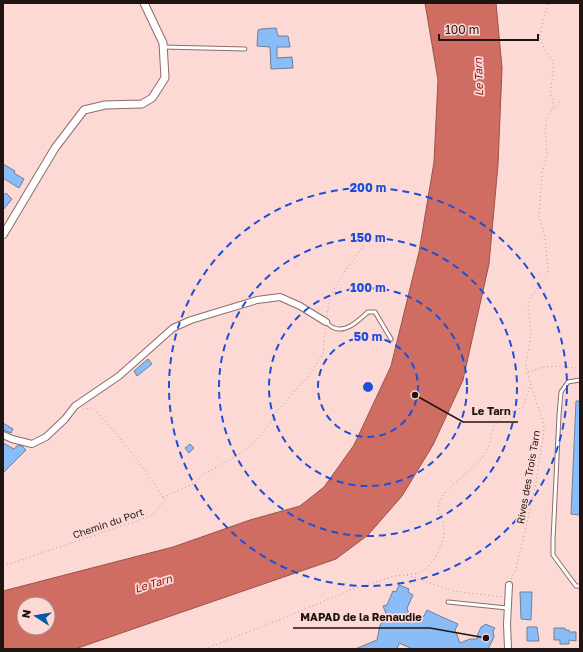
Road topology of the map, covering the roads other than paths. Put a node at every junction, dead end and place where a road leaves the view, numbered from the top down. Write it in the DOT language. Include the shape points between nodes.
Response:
graph roads {
  1 [pos="144,3"];
  2 [pos="163,47"];
  3 [pos="245,49"];
  4 [pos="3,235"];
  5 [pos="326,322"];
  6 [pos="392,339"];
  7 [pos="580,380"];
  8 [pos="3,436"];
  9 [pos="509,585"];
  10 [pos="580,586"];
  11 [pos="448,602"];
  12 [pos="507,608"];
  13 [pos="509,649"];
  1 -- 2 [label="street"];
  2 -- 3 [label="lane"];
  2 -- 4 [label="street" via="165,78 152,98 142,104 105,104 84,110 55,148"];
  5 -- 6 [label="lane" via="335,328 343,329 368,312 375,312"];
  5 -- 8 [label="street" via="280,297 257,300 191,320 173,328 119,376 75,406 46,438 32,444"];
  7 -- 10 [label="lane" via="568,382 561,392 553,555 576,586"];
  9 -- 12 [label="street"];
  11 -- 12 [label="lane"];
  12 -- 13 [label="street"];
}
